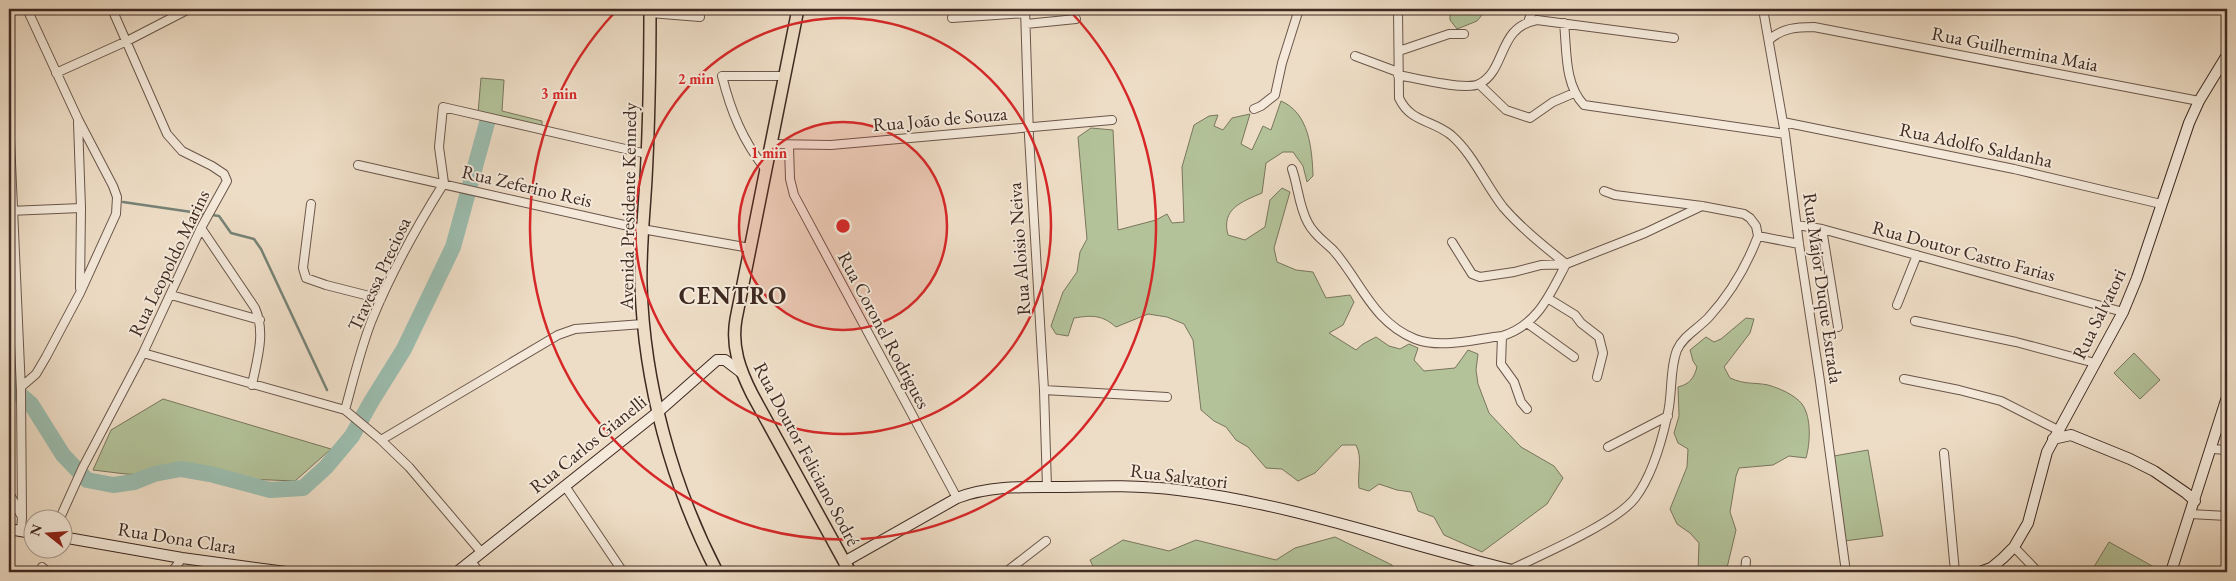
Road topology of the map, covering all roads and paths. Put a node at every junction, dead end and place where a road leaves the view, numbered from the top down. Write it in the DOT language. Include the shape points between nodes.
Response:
graph roads {
  1 [pos="27,9"];
  2 [pos="112,9"];
  3 [pos="189,9"];
  4 [pos="798,9"];
  5 [pos="1299,9"];
  6 [pos="1398,9"];
  7 [pos="1533,9"];
  8 [pos="1763,9"];
  9 [pos="650,11"];
  10 [pos="1025,11"];
  11 [pos="700,17"];
  12 [pos="952,18"];
  13 [pos="1076,19"];
  14 [pos="1528,22"];
  15 [pos="1564,23"];
  16 [pos="1026,24"];
  17 [pos="1464,34"];
  18 [pos="1674,38"];
  19 [pos="1769,40"];
  20 [pos="127,42"];
  21 [pos="1399,51"];
  22 [pos="2227,55"];
  23 [pos="1355,56"];
  24 [pos="56,73"];
  25 [pos="1398,73"];
  26 [pos="785,76"];
  27 [pos="1479,84"];
  28 [pos="1574,93"];
  29 [pos="2199,101"];
  30 [pos="1254,109"];
  31 [pos="9,117"];
  32 [pos="78,119"];
  33 [pos="1112,120"];
  34 [pos="1783,122"];
  35 [pos="1028,127"];
  36 [pos="1785,134"];
  37 [pos="771,144"];
  38 [pos="789,146"];
  39 [pos="647,154"];
  40 [pos="358,165"];
  41 [pos="1292,168"];
  42 [pos="766,170"];
  43 [pos="444,183"];
  44 [pos="1604,191"];
  45 [pos="310,204"];
  46 [pos="2161,204"];
  47 [pos="1702,206"];
  48 [pos="80,208"];
  49 [pos="11,210"];
  50 [pos="1797,225"];
  51 [pos="201,228"];
  52 [pos="642,229"];
  53 [pos="1822,229"];
  54 [pos="1758,236"];
  55 [pos="1452,242"];
  56 [pos="1799,244"];
  57 [pos="750,248"];
  58 [pos="1917,255"];
  59 [pos="1566,264"];
  60 [pos="80,293"];
  61 [pos="171,295"];
  62 [pos="381,299"];
  63 [pos="1549,299"];
  64 [pos="1897,305"];
  65 [pos="2123,312"];
  66 [pos="260,320"];
  67 [pos="1915,321"];
  68 [pos="1527,323"];
  69 [pos="643,324"];
  70 [pos="1838,327"];
  71 [pos="1502,336"];
  72 [pos="143,353"];
  73 [pos="1574,357"];
  74 [pos="2095,363"];
  75 [pos="742,373"];
  76 [pos="1597,376"];
  77 [pos="1904,379"];
  78 [pos="252,385"];
  79 [pos="1044,390"];
  80 [pos="21,392"];
  81 [pos="1167,397"];
  82 [pos="2227,397"];
  83 [pos="1526,409"];
  84 [pos="348,412"];
  85 [pos="658,412"];
  86 [pos="1668,416"];
  87 [pos="2064,418"];
  88 [pos="2056,434"];
  89 [pos="2071,435"];
  90 [pos="381,440"];
  91 [pos="1608,447"];
  92 [pos="2212,449"];
  93 [pos="2227,450"];
  94 [pos="1944,453"];
  95 [pos="565,486"];
  96 [pos="1047,487"];
  97 [pos="9,493"];
  98 [pos="957,498"];
  99 [pos="2195,501"];
  100 [pos="65,508"];
  101 [pos="2190,514"];
  102 [pos="2227,516"];
  103 [pos="22,517"];
  104 [pos="9,529"];
  105 [pos="21,531"];
  106 [pos="72,539"];
  107 [pos="1046,541"];
  108 [pos="2014,547"];
  109 [pos="482,553"];
  110 [pos="182,558"];
  111 [pos="471,561"];
  112 [pos="1746,561"];
  113 [pos="847,567"];
  114 [pos="1490,569"];
  115 [pos="1515,571"];
  116 [pos="172,572"];
  117 [pos="286,572"];
  118 [pos="457,572"];
  119 [pos="479,572"];
  120 [pos="623,572"];
  121 [pos="717,572"];
  122 [pos="1006,572"];
  123 [pos="1745,572"];
  124 [pos="1846,572"];
  125 [pos="1955,572"];
  126 [pos="1980,572"];
  127 [pos="2038,572"];
  128 [pos="2171,572"];
  1 -- 24 [label="street"];
  2 -- 20 [label="street"];
  3 -- 20 [label="street"];
  4 -- 26 [label="main road, Rua Doutor Feliciano Sodré"];
  5 -- 30 [label="street" via="1275,95"];
  6 -- 21 [label="street"];
  7 -- 14 [label="street"];
  8 -- 19 [label="street, Rua Major Duque Estrada"];
  9 -- 11 [label="street"];
  9 -- 39 [label="main road, Avenida Presidente Kennedy"];
  10 -- 12 [label="street"];
  10 -- 16 [label="street, Rua Aloisio Neiva"];
  13 -- 16 [label="street"];
  14 -- 15 [label="street"];
  14 -- 27 [label="street" via="1508,39 1489,76"];
  15 -- 18 [label="street"];
  15 -- 28 [label="street" via="1570,83"];
  16 -- 35 [label="street, Rua Aloisio Neiva"];
  17 -- 21 [label="street" via="1449,34"];
  19 -- 29 [label="street, Rua Guilhermina Maia" via="1794,28 1814,27"];
  19 -- 34 [label="street, Rua Major Duque Estrada"];
  20 -- 24 [label="street"];
  20 -- 51 [label="street, Rua Leopoldo Marins" via="167,134 182,152 224,174 227,182"];
  21 -- 25 [label="street"];
  22 -- 29 [label="main road, Rua Salvatori"];
  23 -- 25 [label="street"];
  24 -- 32 [label="street"];
  25 -- 27 [label="street" via="1454,85"];
  25 -- 59 [label="street" via="1399,98 1410,115 1443,129 1456,140 1504,207"];
  26 -- 37 [label="main road, Rua Doutor Feliciano Sodré"];
  26 -- 42 [label="street" via="722,76 730,108"];
  27 -- 28 [label="street" via="1506,110 1530,118 1553,102"];
  28 -- 36 [label="street" via="1584,105 1593,108"];
  29 -- 46 [label="main road, Rua Salvatori"];
  31 -- 49 [label="street"];
  32 -- 48 [label="street"];
  32 -- 60 [label="street" via="113,186 118,206"];
  33 -- 35 [label="street, Rua João de Souza"];
  34 -- 36 [label="street, Rua Major Duque Estrada"];
  34 -- 46 [label="street, Rua Adolfo Saldanha" via="2014,169"];
  35 -- 38 [label="street, Rua João de Souza"];
  35 -- 79 [label="street, Rua Aloisio Neiva"];
  36 -- 50 [label="street, Rua Major Duque Estrada"];
  37 -- 38 [label="street, Rua João de Souza"];
  37 -- 42 [label="main road, Rua Doutor Feliciano Sodré"];
  38 -- 98 [label="street, Rua Coronel Rodrigues" via="794,196"];
  39 -- 43 [label="street" via="443,107 439,147"];
  39 -- 52 [label="main road, Avenida Presidente Kennedy"];
  40 -- 43 [label="street, Rua Zeferino Reis"];
  41 -- 71 [label="street" via="1303,212 1312,230 1333,250 1364,297 1396,327 1415,338 1431,342"];
  42 -- 57 [label="main road, Rua Doutor Feliciano Sodré"];
  43 -- 52 [label="street, Rua Zeferino Reis"];
  43 -- 62 [label="street, Travessa Preciosa"];
  44 -- 47 [label="street"];
  45 -- 62 [label="street" via="303,268 306,278"];
  46 -- 65 [label="main road, Rua Salvatori"];
  47 -- 54 [label="street" via="1744,214 1756,226"];
  47 -- 59 [label="street"];
  48 -- 49 [label="street"];
  48 -- 60 [label="street"];
  49 -- 80 [label="street"];
  50 -- 53 [label="street, Rua Doutor Castro Farias"];
  50 -- 56 [label="street, Rua Major Duque Estrada"];
  51 -- 61 [label="street, Rua Leopoldo Marins"];
  51 -- 66 [label="street"];
  52 -- 57 [label="street, Rua Zeferino Reis"];
  52 -- 69 [label="main road, Avenida Presidente Kennedy"];
  53 -- 58 [label="street, Rua Doutor Castro Farias"];
  53 -- 70 [label="street"];
  54 -- 56 [label="street"];
  54 -- 86 [label="street" via="1727,294 1709,318 1678,348"];
  55 -- 59 [label="street" via="1472,274 1480,277 1541,265"];
  56 -- 124 [label="street, Rua Major Duque Estrada"];
  57 -- 75 [label="main road, Rua Doutor Feliciano Sodré" via="734,330"];
  58 -- 64 [label="street"];
  58 -- 65 [label="street, Rua Doutor Castro Farias"];
  59 -- 63 [label="street"];
  60 -- 80 [label="street" via="36,374"];
  61 -- 66 [label="street"];
  61 -- 72 [label="street, Rua Leopoldo Marins"];
  62 -- 84 [label="street, Travessa Preciosa" via="359,360"];
  63 -- 68 [label="street"];
  63 -- 76 [label="street" via="1599,337 1603,353"];
  65 -- 74 [label="main road, Rua Salvatori"];
  66 -- 78 [label="street"];
  67 -- 74 [label="street"];
  68 -- 71 [label="street"];
  68 -- 73 [label="street"];
  69 -- 85 [label="main road, Avenida Presidente Kennedy"];
  69 -- 90 [label="street" via="575,329 558,335"];
  71 -- 83 [label="street" via="1501,364 1514,382"];
  72 -- 78 [label="street"];
  72 -- 100 [label="street, Rua Leopoldo Marins"];
  74 -- 87 [label="main road, Rua Salvatori"];
  75 -- 85 [label="main road, Rua Carlos Gianelli" via="725,360 717,360"];
  75 -- 113 [label="main road, Rua Doutor Feliciano Sodré"];
  77 -- 88 [label="street" via="2001,401"];
  78 -- 84 [label="street"];
  79 -- 81 [label="street"];
  79 -- 96 [label="street, Rua Aloisio Neiva"];
  80 -- 103 [label="street"];
  82 -- 92 [label="main road"];
  84 -- 90 [label="street"];
  85 -- 95 [label="main road, Rua Carlos Gianelli"];
  85 -- 121 [label="main road, Avenida Presidente Kennedy" via="700,540"];
  86 -- 91 [label="street"];
  86 -- 115 [label="street" via="1651,468 1635,499 1608,520"];
  87 -- 88 [label="main road, Rua Salvatori"];
  87 -- 89 [label="main road"];
  88 -- 89 [label="main road"];
  88 -- 108 [label="main road, Rua Salvatori" via="2042,468 2028,523"];
  89 -- 99 [label="main road" via="2154,471"];
  90 -- 109 [label="street" via="409,467"];
  92 -- 93 [label="street"];
  92 -- 99 [label="main road"];
  94 -- 125 [label="street"];
  95 -- 109 [label="main road, Rua Carlos Gianelli"];
  95 -- 120 [label="street"];
  96 -- 98 [label="main road, Rua Salvatori" via="990,489"];
  96 -- 114 [label="main road, Rua Salvatori" via="1121,486 1204,494 1314,517"];
  97 -- 103 [label="street"];
  98 -- 113 [label="main road, Rua Salvatori"];
  99 -- 101 [label="main road"];
  101 -- 102 [label="street"];
  101 -- 128 [label="main road"];
  103 -- 105 [label="street"];
  104 -- 105 [label="main road"];
  106 -- 110 [label="main road, Rua Dona Clara"];
  107 -- 122 [label="street"];
  108 -- 126 [label="main road, Rua Salvatori" via="1991,568"];
  108 -- 127 [label="street"];
  109 -- 111 [label="main road, Rua Carlos Gianelli"];
  110 -- 116 [label="street"];
  110 -- 117 [label="main road, Rua Dona Clara"];
  111 -- 118 [label="main road, Rua Carlos Gianelli"];
  111 -- 119 [label="street"];
  112 -- 123 [label="street"];
  114 -- 115 [label="main road, Rua Salvatori"];
}
